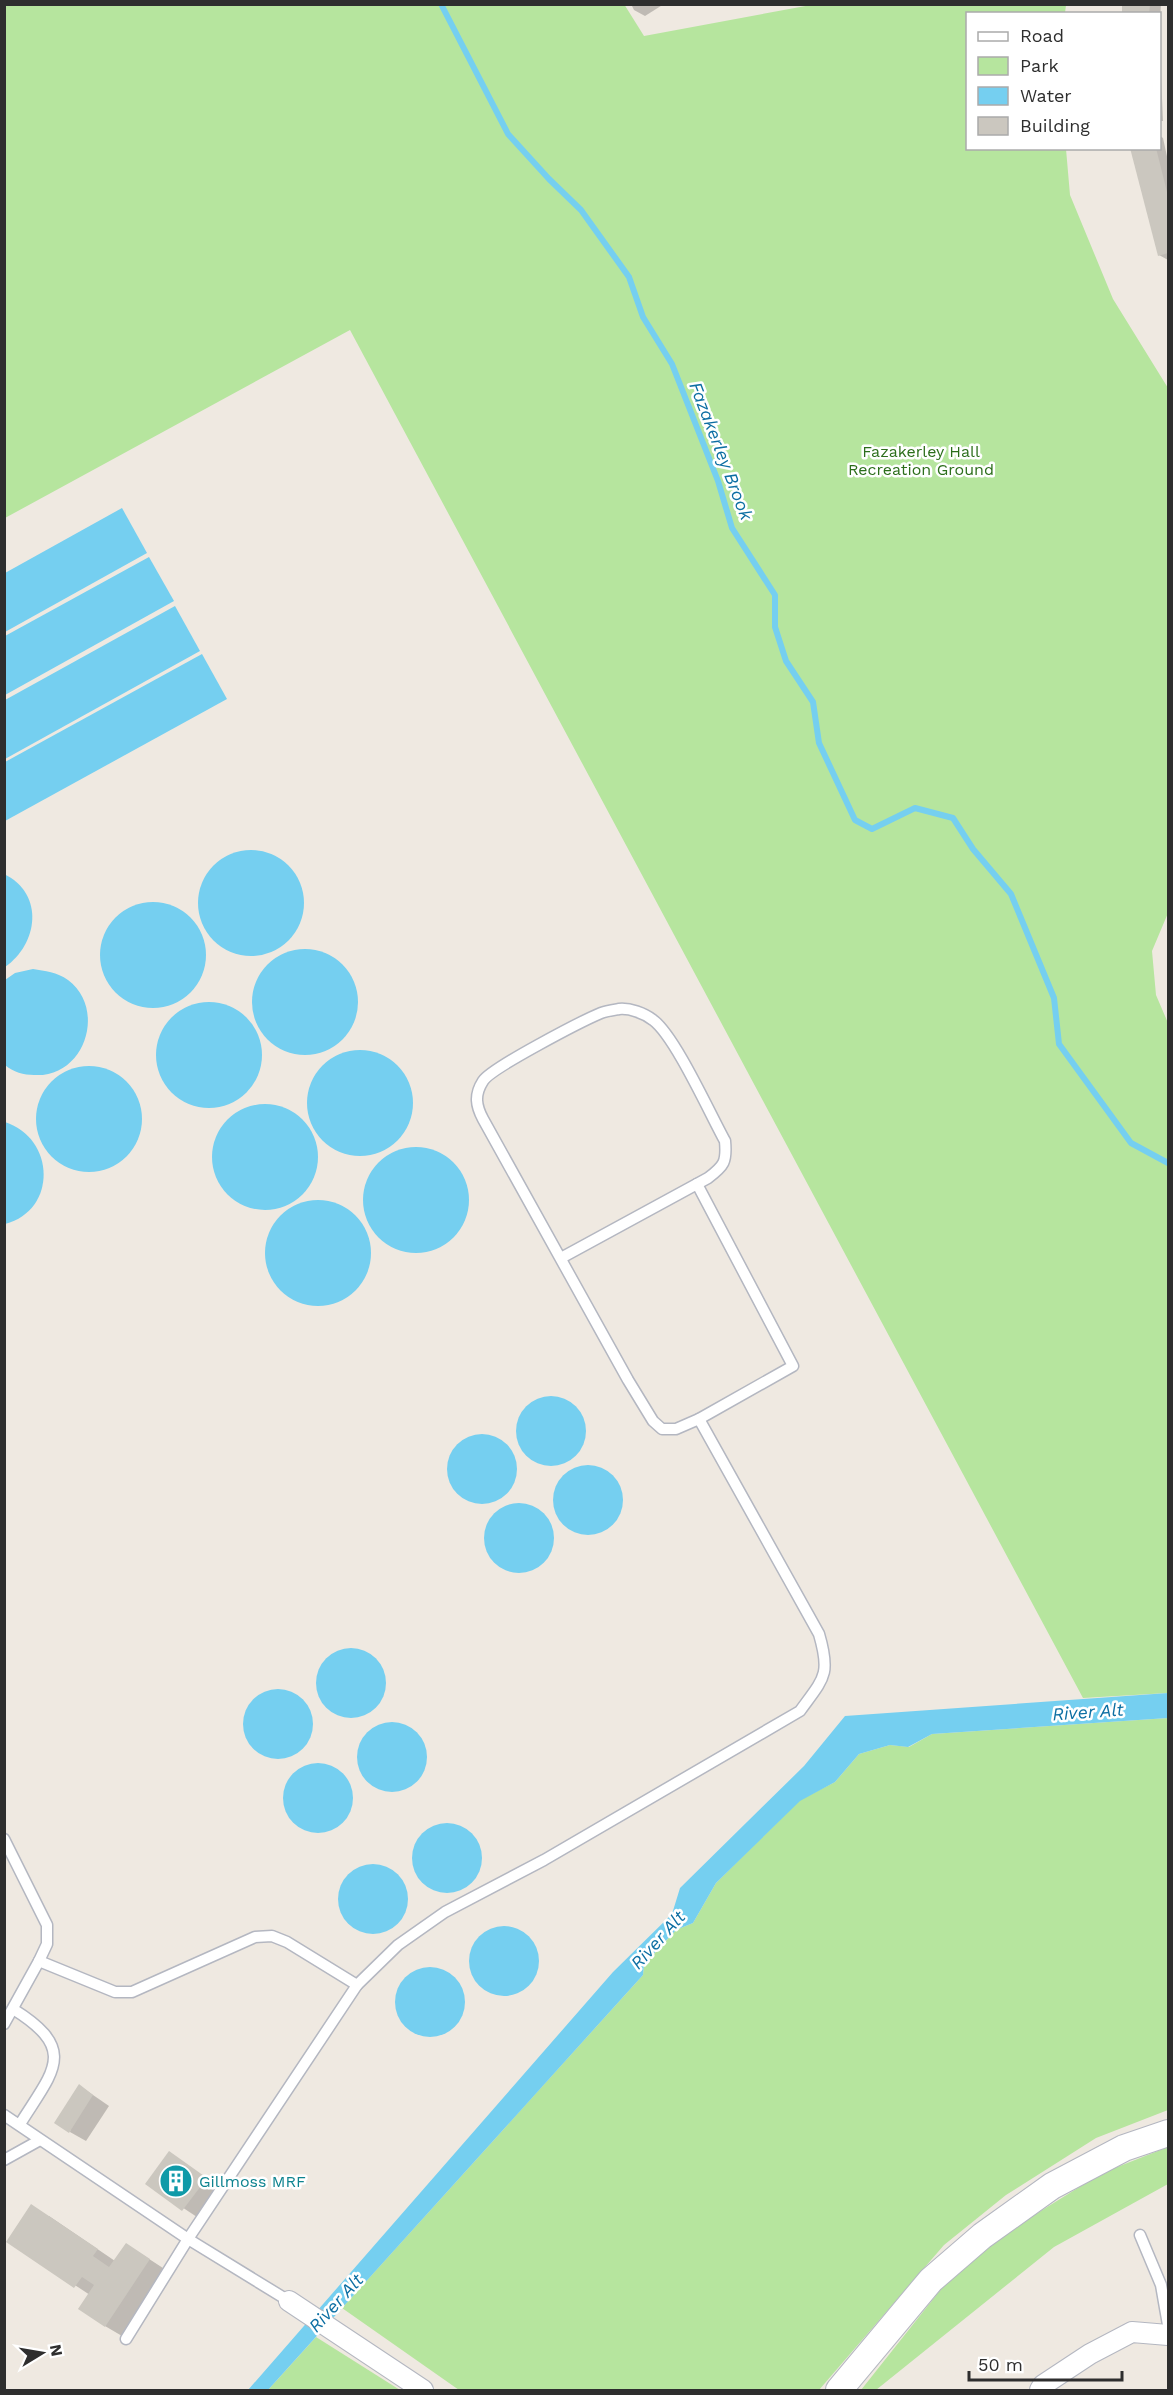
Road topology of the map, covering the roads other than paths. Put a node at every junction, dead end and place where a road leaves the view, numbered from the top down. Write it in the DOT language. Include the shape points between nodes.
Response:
graph roads {
  1 [pos="697,1184"];
  2 [pos="561,1258"];
  3 [pos="699,1419"];
  4 [pos="4,1839"];
  5 [pos="39,1961"];
  6 [pos="357,1985"];
  7 [pos="13,2009"];
  8 [pos="4,2024"];
  9 [pos="4,2115"];
  10 [pos="20,2124"];
  11 [pos="1168,2133"];
  12 [pos="40,2140"];
  13 [pos="4,2160"];
  14 [pos="1140,2235"];
  15 [pos="188,2239"];
  16 [pos="289,2301"];
  17 [pos="1168,2325"];
  18 [pos="1168,2335"];
  19 [pos="126,2339"];
  20 [pos="423,2391"];
  21 [pos="839,2391"];
  22 [pos="1040,2391"];
  1 -- 2 [label="lane"];
  1 -- 2 [label="lane" via="723,1167 725,1141 669,1037 654,1020 621,1009 602,1012 505,1063 484,1079 476,1106"];
  1 -- 3 [label="lane" via="793,1366"];
  2 -- 3 [label="lane" via="653,1421 662,1429 676,1429"];
  3 -- 6 [label="lane" via="819,1634 826,1659 824,1678 800,1711 544,1860 445,1912 399,1945"];
  4 -- 5 [label="lane" via="47,1925 47,1944"];
  5 -- 6 [label="lane" via="115,1992 132,1992 255,1937 272,1936"];
  5 -- 7 [label="lane"];
  6 -- 15 [label="lane"];
  7 -- 8 [label="lane"];
  7 -- 10 [label="lane" via="35,2023 50,2040 55,2055 53,2072"];
  9 -- 10 [label="lane"];
  10 -- 12 [label="lane"];
  11 -- 21 [label="street" via="1124,2148 1052,2186 982,2236 931,2280"];
  12 -- 13 [label="lane"];
  12 -- 15 [label="lane"];
  14 -- 17 [label="lane" via="1161,2285"];
  15 -- 16 [label="lane"];
  15 -- 19 [label="lane"];
  16 -- 20 [label="street"];
  18 -- 22 [label="street" via="1132,2332 1090,2354 1042,2385"];
}
